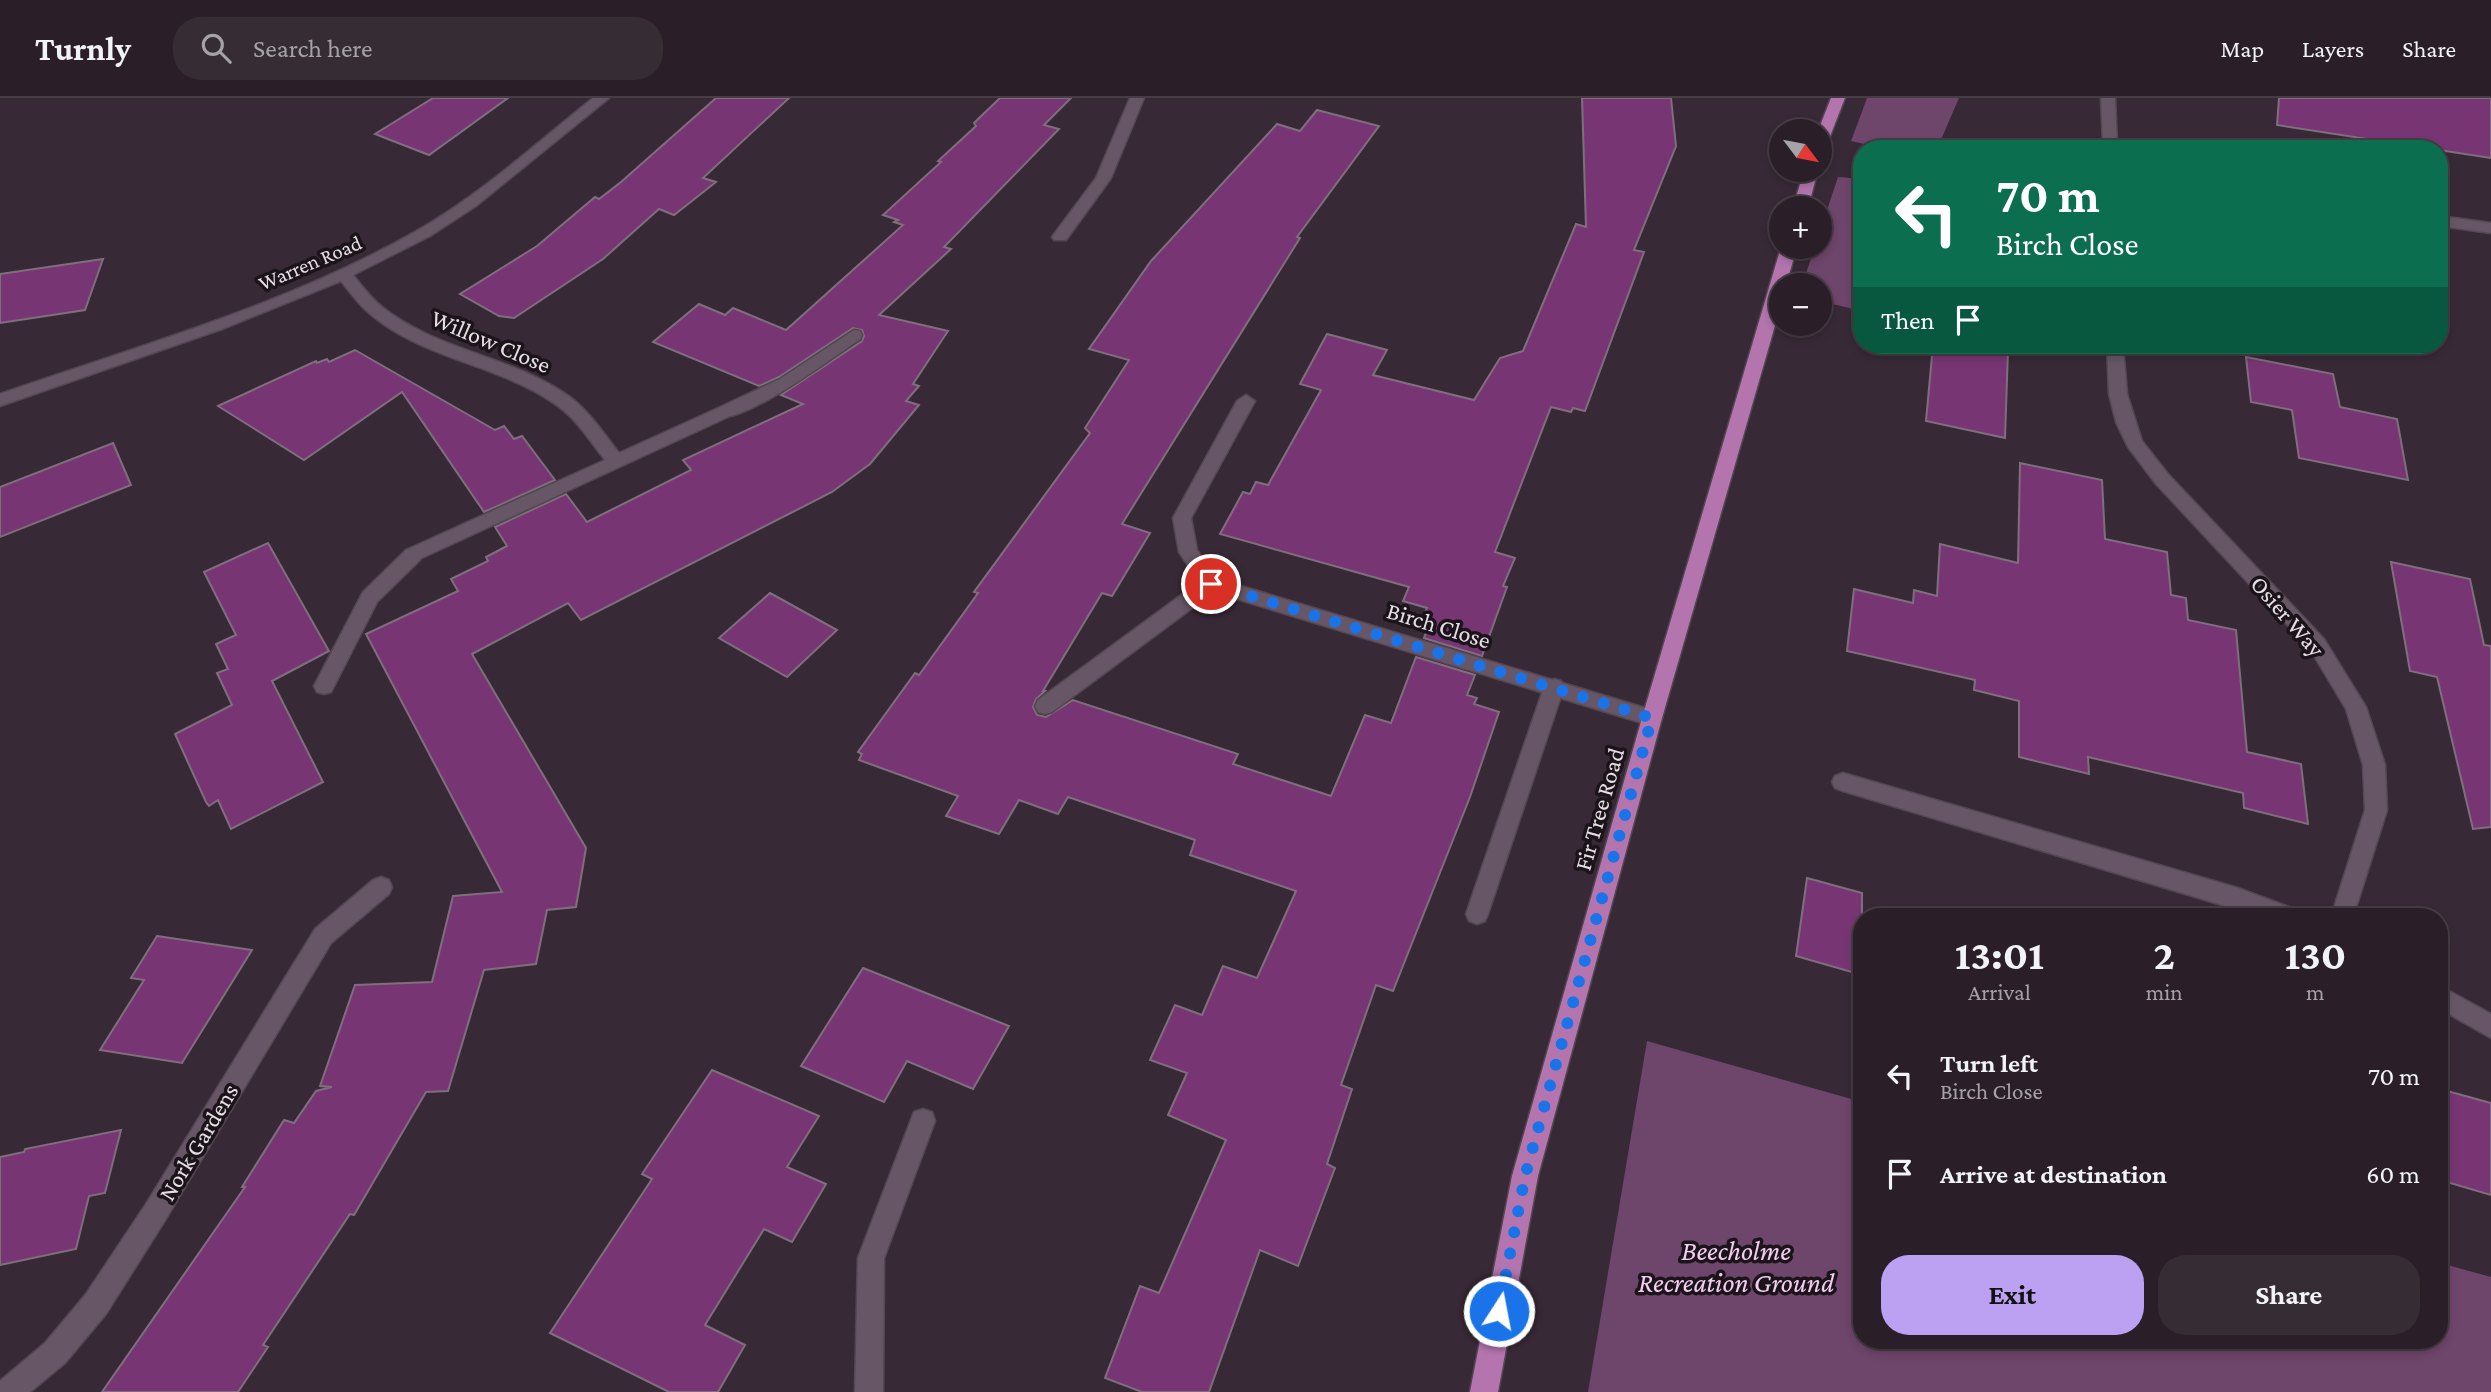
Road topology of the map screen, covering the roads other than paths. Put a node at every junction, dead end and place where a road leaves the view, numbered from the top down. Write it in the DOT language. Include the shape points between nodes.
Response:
graph roads {
  1 [pos="602,98"];
  2 [pos="1137,98"];
  3 [pos="1838,98"];
  4 [pos="2108,98"];
  5 [pos="1830,119"];
  6 [pos="2110,140"];
  7 [pos="2448,222"];
  8 [pos="2491,228"];
  9 [pos="1060,237"];
  10 [pos="1786,259"];
  11 [pos="344,273"];
  12 [pos="854,335"];
  13 [pos="2116,354"];
  14 [pos="0,400"];
  15 [pos="1246,401"];
  16 [pos="615,460"];
  17 [pos="1211,584"];
  18 [pos="324,686"];
  19 [pos="1554,687"];
  20 [pos="1045,706"];
  21 [pos="1652,718"];
  22 [pos="1843,782"];
  23 [pos="381,887"];
  24 [pos="2264,908"];
  25 [pos="2345,908"];
  26 [pos="1477,914"];
  27 [pos="2448,1002"];
  28 [pos="2491,1027"];
  29 [pos="923,1121"];
  30 [pos="8,1392"];
  31 [pos="869,1392"];
  32 [pos="1484,1392"];
  1 -- 11 [label="street, Warren Road" via="449,216"];
  2 -- 9 [label="street" via="1103,178"];
  3 -- 5 [label="main road"];
  4 -- 6 [label="street"];
  7 -- 8 [label="street"];
  10 -- 21 [label="main road, Fir Tree Road"];
  11 -- 14 [label="street, Warren Road"];
  11 -- 16 [label="street, Willow Close" via="376,312 400,327 525,379 564,402"];
  12 -- 16 [label="street" via="786,383"];
  13 -- 25 [label="street, Osier Way" via="2118,394 2134,443 2162,479 2317,644 2356,707 2374,765 2375,810"];
  15 -- 17 [label="street" via="1182,518 1188,552"];
  16 -- 18 [label="street" via="413,555 370,597"];
  17 -- 19 [label="street, Birch Close"];
  17 -- 20 [label="street"];
  19 -- 21 [label="street, Birch Close"];
  19 -- 26 [label="street"];
  21 -- 32 [label="main road, Fir Tree Road" via="1525,1176"];
  22 -- 24 [label="street"];
  23 -- 30 [label="street, Nork Gardens" via="323,936 96,1304 55,1353"];
  27 -- 28 [label="street"];
  29 -- 31 [label="street" via="871,1258"];
}
